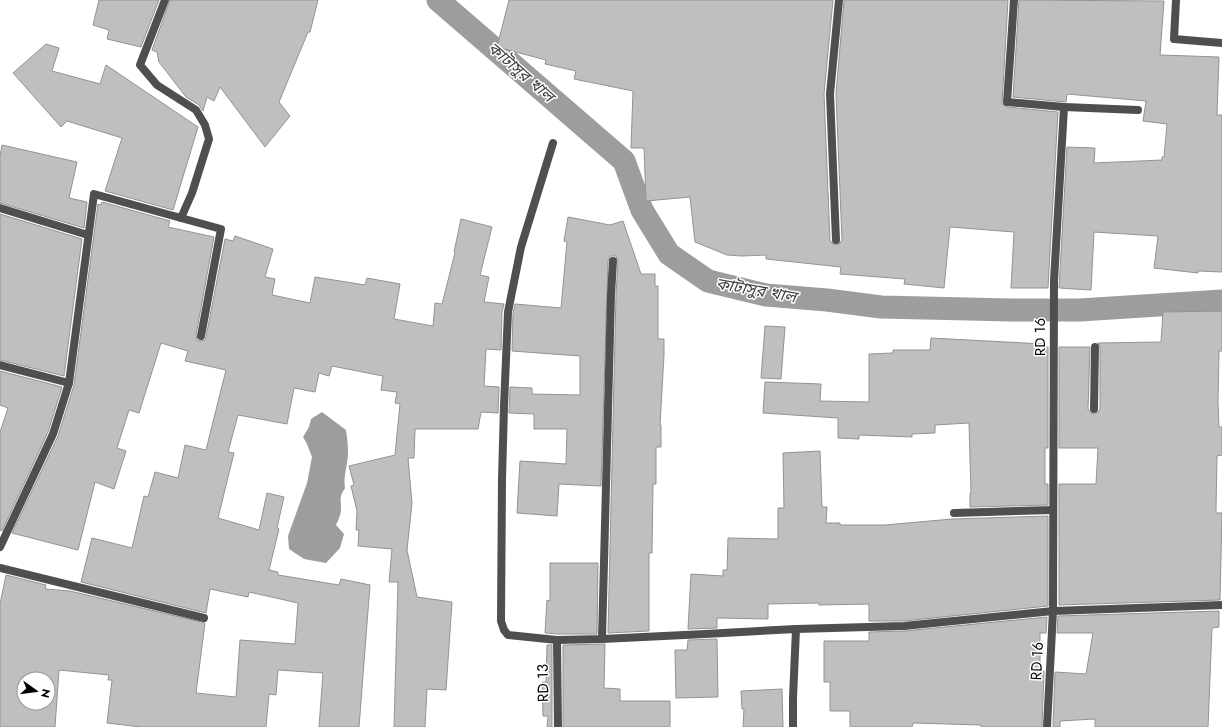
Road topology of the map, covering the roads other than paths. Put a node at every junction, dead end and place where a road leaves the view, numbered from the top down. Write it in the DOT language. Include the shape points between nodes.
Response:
graph roads {
  1 [pos="165,0"];
  2 [pos="839,0"];
  3 [pos="1014,0"];
  4 [pos="1176,0"];
  5 [pos="1222,43"];
  6 [pos="1064,107"];
  7 [pos="1138,110"];
  8 [pos="553,143"];
  9 [pos="0,208"];
  10 [pos="181,218"];
  11 [pos="88,235"];
  12 [pos="836,240"];
  13 [pos="613,261"];
  14 [pos="201,336"];
  15 [pos="1095,347"];
  16 [pos="0,365"];
  17 [pos="69,383"];
  18 [pos="1094,409"];
  19 [pos="1053,510"];
  20 [pos="954,512"];
  21 [pos="1,543"];
  22 [pos="0,568"];
  23 [pos="1222,605"];
  24 [pos="1053,611"];
  25 [pos="204,618"];
  26 [pos="796,629"];
  27 [pos="602,639"];
  28 [pos="557,640"];
  29 [pos="558,727"];
  30 [pos="793,727"];
  31 [pos="1047,727"];
  1 -- 10 [label="street" via="140,65 157,85 196,110 205,125 209,139 192,193"];
  2 -- 12 [label="street" via="830,94"];
  3 -- 6 [label="street" via="1007,102"];
  4 -- 5 [label="street" via="1174,39"];
  6 -- 7 [label="street"];
  6 -- 19 [label="street, RD 16" via="1054,281"];
  8 -- 28 [label="street" via="521,247 508,312 502,479 501,621 508,635"];
  9 -- 11 [label="street"];
  10 -- 11 [label="street" via="94,194"];
  10 -- 14 [label="street" via="221,229"];
  11 -- 17 [label="street"];
  13 -- 27 [label="street"];
  15 -- 18 [label="street"];
  16 -- 17 [label="street"];
  17 -- 21 [label="street" via="53,434"];
  19 -- 20 [label="street"];
  19 -- 24 [label="street, RD 16"];
  22 -- 25 [label="street"];
  23 -- 24 [label="street"];
  24 -- 26 [label="street" via="904,626"];
  24 -- 31 [label="street, RD 16"];
  26 -- 27 [label="street"];
  26 -- 30 [label="street"];
  27 -- 28 [label="street"];
  28 -- 29 [label="street, RD 13"];
}
